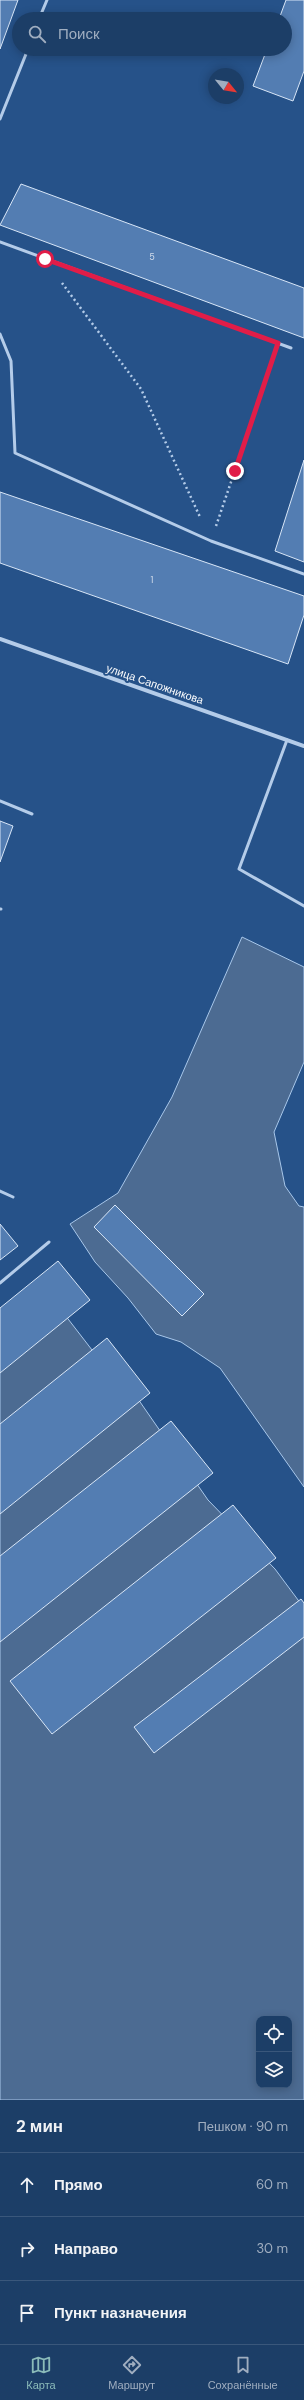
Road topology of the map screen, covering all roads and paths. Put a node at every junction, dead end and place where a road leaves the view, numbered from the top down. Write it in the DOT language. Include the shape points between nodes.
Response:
graph roads {
  1 [pos="47,0"];
  2 [pos="42,12"];
  3 [pos="25,56"];
  4 [pos="0,119"];
  5 [pos="0,242"];
  6 [pos="45,259"];
  7 [pos="0,334"];
  8 [pos="278,343"];
  9 [pos="291,348"];
  10 [pos="211,541"];
  11 [pos="304,574"];
  12 [pos="0,639"];
  13 [pos="287,740"];
  14 [pos="304,746"];
  15 [pos="0,802"];
  16 [pos="32,814"];
  17 [pos="304,906"];
  18 [pos="0,1191"];
  19 [pos="13,1197"];
  20 [pos="49,1242"];
  21 [pos="0,1283"];
  1 -- 2 [label="lane"];
  3 -- 4 [label="lane"];
  5 -- 6 [label="lane"];
  6 -- 8 [label="lane"];
  6 -- 10 [label="path" via="141,389"];
  7 -- 10 [label="lane" via="11,361 15,453"];
  8 -- 9 [label="lane"];
  8 -- 10 [label="path"];
  10 -- 11 [label="lane"];
  12 -- 13 [label="street, улица Сапожникова"];
  13 -- 14 [label="street, улица Сапожникова"];
  13 -- 17 [label="lane" via="239,869"];
  15 -- 16 [label="lane"];
  18 -- 19 [label="lane"];
  20 -- 21 [label="lane"];
}
